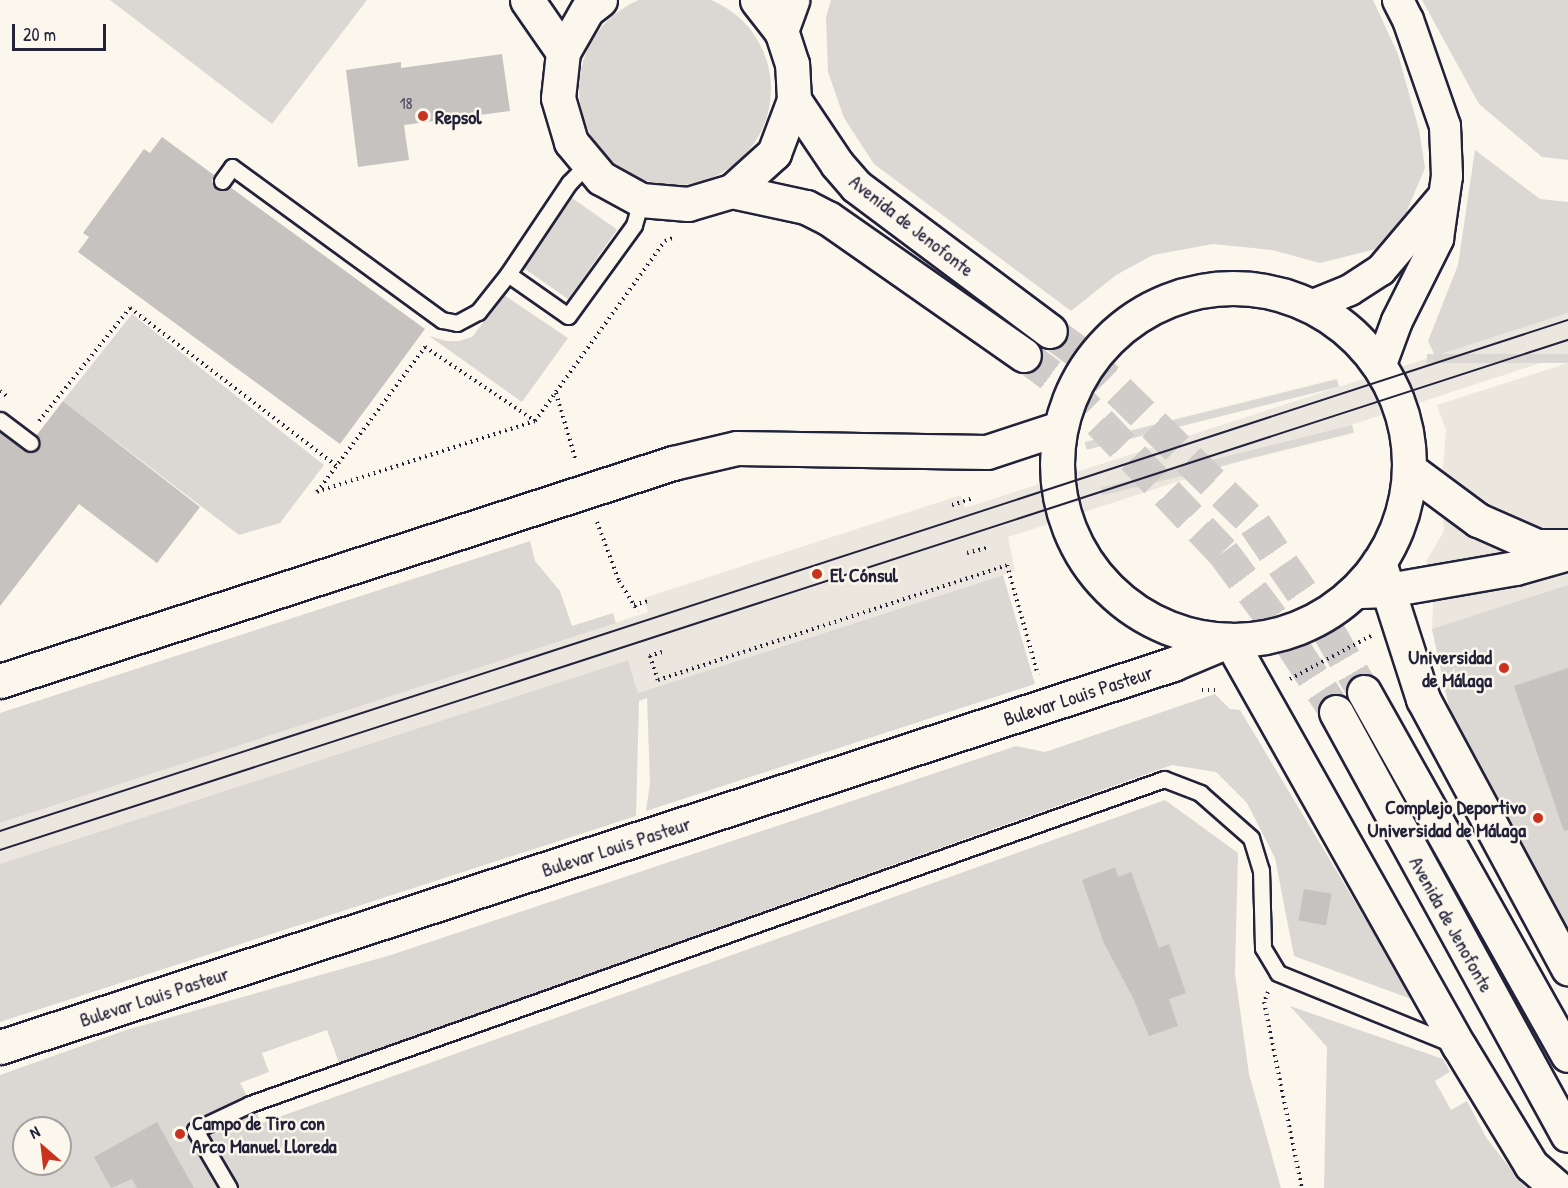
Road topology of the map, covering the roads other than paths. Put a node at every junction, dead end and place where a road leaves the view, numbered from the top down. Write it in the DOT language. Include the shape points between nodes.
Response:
graph roads {
  1 [pos="527,0"];
  2 [pos="600,0"];
  3 [pos="757,0"];
  4 [pos="792,0"];
  5 [pos="1398,0"];
  6 [pos="781,31"];
  7 [pos="563,52"];
  8 [pos="794,100"];
  9 [pos="588,163"];
  10 [pos="222,181"];
  11 [pos="732,191"];
  12 [pos="1442,198"];
  13 [pos="641,200"];
  14 [pos="508,274"];
  15 [pos="1311,306"];
  16 [pos="1050,331"];
  17 [pos="1024,355"];
  18 [pos="1380,367"];
  19 [pos="0,420"];
  20 [pos="1060,428"];
  21 [pos="30,443"];
  22 [pos="1409,469"];
  23 [pos="1568,546"];
  24 [pos="1568,553"];
  25 [pos="1384,576"];
  26 [pos="1230,640"];
  27 [pos="0,681"];
  28 [pos="1364,692"];
  29 [pos="1336,712"];
  30 [pos="1568,968"];
  31 [pos="1459,1046"];
  32 [pos="0,1047"];
  33 [pos="1568,1055"];
  34 [pos="1568,1135"];
  35 [pos="229,1188"];
  36 [pos="1557,1188"];
  1 -- 7 [label="street"];
  2 -- 7 [label="street" via="587,10"];
  3 -- 6 [label="street"];
  4 -- 6 [label="street"];
  5 -- 12 [label="street" via="1445,126 1447,176"];
  6 -- 8 [label="street" via="792,64"];
  7 -- 9 [label="street" via="558,98 571,142"];
  8 -- 11 [label="street" via="774,153"];
  8 -- 16 [label="street, Avenida de Jenofonte" via="856,186"];
  9 -- 13 [label="street" via="600,178"];
  9 -- 14 [label="lane" via="569,183"];
  10 -- 14 [label="lane" via="232,167 442,320 457,323 478,312"];
  11 -- 13 [label="street" via="688,204"];
  11 -- 17 [label="street, Avenida de Jenofonte" via="806,207 828,218"];
  12 -- 15 [label="street" via="1381,270 1350,290"];
  12 -- 18 [label="street" via="1438,239 1397,321"];
  13 -- 14 [label="lane" via="634,225 568,316"];
  15 -- 18 [label="street" via="1350,332"];
  15 -- 20 [label="street" via="1261,290 1207,290 1155,305 1111,336 1079,378"];
  18 -- 22 [label="street" via="1404,421"];
  19 -- 21 [label="lane"];
  20 -- 26 [label="street" via="1056,457 1060,506 1076,546 1100,581 1132,610 1171,629"];
  20 -- 27 [label="street" via="987,452 737,448 673,463"];
  22 -- 23 [label="street" via="1478,520 1519,540 1538,546"];
  22 -- 25 [label="street" via="1405,501"];
  24 -- 25 [label="street" via="1515,568"];
  25 -- 26 [label="street" via="1353,592 1317,619 1275,635"];
  25 -- 30 [label="street" via="1423,699"];
  26 -- 31 [label="street"];
  26 -- 32 [label="street, Bulevar Louis Pasteur" via="1173,664"];
  28 -- 33 [label="street, Avenida de Jenofonte"];
  29 -- 34 [label="street, Avenida de Jenofonte"];
  31 -- 35 [label="lane" via="1278,973 1263,948 1261,870 1251,838 1200,793 1164,779 250,1104 195,1130"];
  31 -- 36 [label="street" via="1531,1165"];
}
